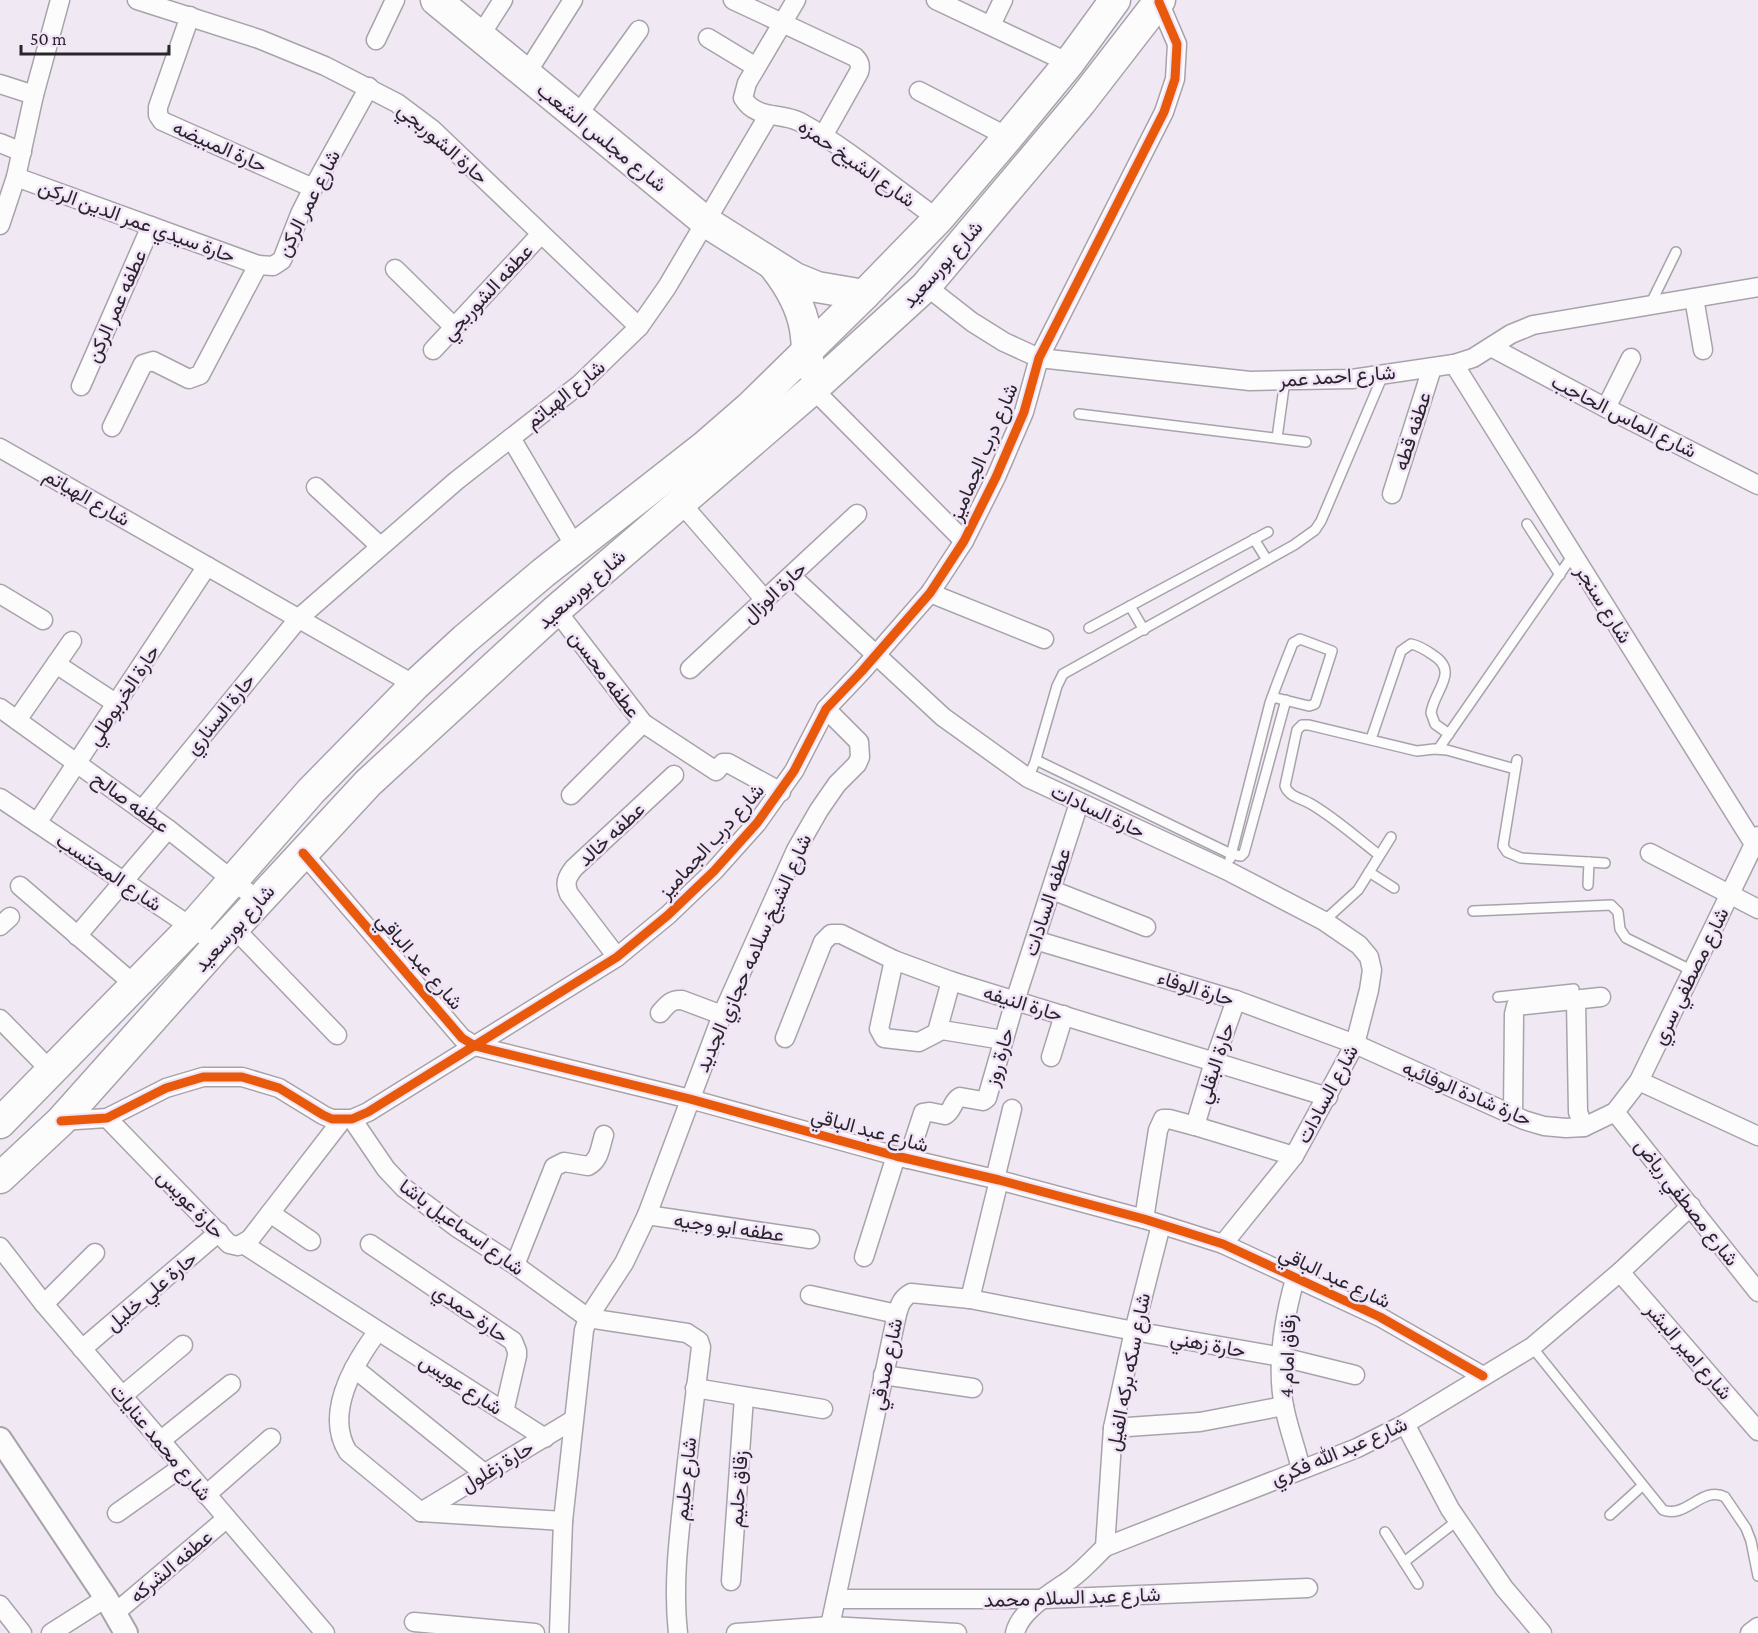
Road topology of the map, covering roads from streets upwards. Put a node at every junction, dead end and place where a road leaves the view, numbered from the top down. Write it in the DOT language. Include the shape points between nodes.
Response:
graph roads {
  1 [pos="60,0"];
  2 [pos="137,0"];
  3 [pos="395,0"];
  4 [pos="504,0"];
  5 [pos="733,0"];
  6 [pos="796,0"];
  7 [pos="936,0"];
  8 [pos="1003,0"];
  9 [pos="1115,0"];
  10 [pos="1160,1"];
  11 [pos="441,2"];
  12 [pos="564,4"];
  13 [pos="173,5"];
  14 [pos="190,16"];
  15 [pos="783,23"];
  16 [pos="990,25"];
  17 [pos="639,30"];
  18 [pos="480,36"];
  19 [pos="708,38"];
  20 [pos="376,40"];
  21 [pos="1069,63"];
  22 [pos="756,67"];
  23 [pos="526,75"];
  24 [pos="0,84"];
  25 [pos="369,87"];
  26 [pos="919,91"];
  27 [pos="34,95"];
  28 [pos="577,116"];
  29 [pos="768,116"];
  30 [pos="823,136"];
  31 [pos="1008,136"];
  32 [pos="0,143"];
  33 [pos="22,152"];
  34 [pos="16,177"];
  35 [pos="313,188"];
  36 [pos="938,219"];
  37 [pos="706,222"];
  38 [pos="0,225"];
  39 [pos="151,226"];
  40 [pos="542,234"];
  41 [pos="258,265"];
  42 [pos="774,266"];
  43 [pos="394,269"];
  44 [pos="1757,284"];
  45 [pos="926,286"];
  46 [pos="864,295"];
  47 [pos="1694,298"];
  48 [pos="454,327"];
  49 [pos="639,327"];
  50 [pos="1491,347"];
  51 [pos="433,350"];
  52 [pos="807,351"];
  53 [pos="1703,351"];
  54 [pos="1039,358"];
  55 [pos="1631,358"];
  56 [pos="1454,364"];
  57 [pos="1432,368"];
  58 [pos="81,386"];
  59 [pos="813,389"];
  60 [pos="1606,408"];
  61 [pos="112,427"];
  62 [pos="512,438"];
  63 [pos="0,448"];
  64 [pos="1758,485"];
  65 [pos="316,487"];
  66 [pos="1392,494"];
  67 [pos="681,503"];
  68 [pos="857,514"];
  69 [pos="964,541"];
  70 [pos="380,546"];
  71 [pos="576,548"];
  72 [pos="207,566"];
  73 [pos="791,576"];
  74 [pos="930,593"];
  75 [pos="0,594"];
  76 [pos="765,600"];
  77 [pos="556,610"];
  78 [pos="299,618"];
  79 [pos="43,620"];
  80 [pos="1044,639"];
  81 [pos="72,641"];
  82 [pos="876,656"];
  83 [pos="56,664"];
  84 [pos="690,669"];
  85 [pos="415,685"];
  86 [pos="117,704"];
  87 [pos="0,708"];
  88 [pos="826,709"];
  89 [pos="17,720"];
  90 [pos="643,723"];
  91 [pos="78,764"];
  92 [pos="674,775"];
  93 [pos="781,792"];
  94 [pos="571,795"];
  95 [pos="0,798"];
  96 [pos="1079,803"];
  97 [pos="142,810"];
  98 [pos="37,823"];
  99 [pos="168,828"];
  100 [pos="1756,840"];
  101 [pos="303,853"];
  102 [pos="1650,853"];
  103 [pos="123,882"];
  104 [pos="233,882"];
  105 [pos="20,886"];
  106 [pos="1052,890"];
  107 [pos="1730,895"];
  108 [pos="259,901"];
  109 [pos="1758,909"];
  110 [pos="192,927"];
  111 [pos="1146,927"];
  112 [pos="1342,933"];
  113 [pos="77,936"];
  114 [pos="226,936"];
  115 [pos="1035,940"];
  116 [pos="617,957"];
  117 [pos="894,960"];
  118 [pos="951,981"];
  119 [pos="136,986"];
  120 [pos="1575,994"];
  121 [pos="1601,998"];
  122 [pos="1236,1000"];
  123 [pos="1015,1001"];
  124 [pos="660,1013"];
  125 [pos="722,1015"];
  126 [pos="1064,1015"];
  127 [pos="0,1019"];
  128 [pos="937,1032"];
  129 [pos="337,1035"];
  130 [pos="785,1038"];
  131 [pos="1003,1040"];
  132 [pos="1355,1044"];
  133 [pos="475,1046"];
  134 [pos="1051,1057"];
  135 [pos="1214,1062"];
  136 [pos="52,1072"];
  137 [pos="1639,1081"];
  138 [pos="1328,1098"];
  139 [pos="690,1099"];
  140 [pos="1012,1109"];
  141 [pos="1615,1112"];
  142 [pos="1513,1115"];
  143 [pos="107,1118"];
  144 [pos="347,1119"];
  145 [pos="61,1121"];
  146 [pos="0,1123"];
  147 [pos="1196,1126"];
  148 [pos="1584,1127"];
  149 [pos="604,1135"];
  150 [pos="1758,1136"];
  151 [pos="1294,1156"];
  152 [pos="902,1158"];
  153 [pos="0,1178"];
  154 [pos="997,1180"];
  155 [pos="1691,1206"];
  156 [pos="270,1213"];
  157 [pos="647,1215"];
  158 [pos="1153,1222"];
  159 [pos="219,1232"];
  160 [pos="810,1239"];
  161 [pos="311,1241"];
  162 [pos="243,1244"];
  163 [pos="370,1244"];
  164 [pos="1223,1244"];
  165 [pos="0,1247"];
  166 [pos="94,1253"];
  167 [pos="864,1257"];
  168 [pos="515,1265"];
  169 [pos="1620,1272"];
  170 [pos="1294,1279"];
  171 [pos="1758,1292"];
  172 [pos="810,1295"];
  173 [pos="970,1299"];
  174 [pos="44,1304"];
  175 [pos="897,1314"];
  176 [pos="588,1318"];
  177 [pos="378,1331"];
  178 [pos="1134,1331"];
  179 [pos="183,1345"];
  180 [pos="82,1349"];
  181 [pos="1282,1357"];
  182 [pos="354,1368"];
  183 [pos="883,1375"];
  184 [pos="1355,1376"];
  185 [pos="1483,1376"];
  186 [pos="231,1384"];
  187 [pos="695,1388"];
  188 [pos="973,1388"];
  189 [pos="122,1396"];
  190 [pos="744,1397"];
  191 [pos="1284,1406"];
  192 [pos="823,1409"];
  193 [pos="504,1412"];
  194 [pos="573,1420"];
  195 [pos="1405,1424"];
  196 [pos="1113,1428"];
  197 [pos="1758,1431"];
  198 [pos="272,1438"];
  199 [pos="545,1438"];
  200 [pos="0,1439"];
  201 [pos="160,1441"];
  202 [pos="182,1467"];
  203 [pos="1301,1469"];
  204 [pos="484,1474"];
  205 [pos="206,1495"];
  206 [pos="421,1512"];
  207 [pos="117,1513"];
  208 [pos="226,1520"];
  209 [pos="563,1521"];
  210 [pos="1105,1547"];
  211 [pos="731,1581"];
  212 [pos="1308,1588"];
  213 [pos="837,1599"];
  214 [pos="1043,1599"];
  215 [pos="0,1605"];
  216 [pos="110,1606"];
  217 [pos="414,1622"];
  218 [pos="830,1626"];
  219 [pos="1758,1627"];
  220 [pos="858,1630"];
  221 [pos="22,1633"];
  222 [pos="51,1633"];
  223 [pos="126,1633"];
  224 [pos="325,1633"];
  225 [pos="535,1633"];
  226 [pos="559,1633"];
  227 [pos="678,1633"];
  228 [pos="736,1633"];
  229 [pos="957,1633"];
  230 [pos="1015,1633"];
  231 [pos="1542,1633"];
  232 [pos="1750,1633"];
  1 -- 27 [label="street"];
  2 -- 13 [label="street, حارة الشوربجي"];
  3 -- 20 [label="street"];
  4 -- 18 [label="street"];
  5 -- 15 [label="street"];
  6 -- 15 [label="street"];
  7 -- 16 [label="street"];
  8 -- 16 [label="street"];
  9 -- 21 [label="main road, شارع بورسعيد"];
  10 -- 45 [label="main road, شارع بورسعيد" via="1081,102"];
  10 -- 54 [label="street, شارع درب الجماميز" via="1177,44 1175,79 1164,112"];
  11 -- 18 [label="main road, شارع مجلس الشعب"];
  12 -- 23 [label="street"];
  13 -- 14 [label="street, حارة الشوربجي"];
  14 -- 25 [label="street, حارة الشوربجي" via="259,39"];
  14 -- 35 [label="street, حارة المبيضه" via="158,107 162,120"];
  15 -- 22 [label="street"];
  15 -- 30 [label="street" via="859,61 859,72"];
  16 -- 21 [label="street"];
  17 -- 28 [label="street"];
  18 -- 23 [label="main road, شارع مجلس الشعب"];
  19 -- 22 [label="street"];
  21 -- 31 [label="main road, شارع بورسعيد"];
  22 -- 29 [label="street, شارع الشيخ حمزه" via="743,98"];
  23 -- 28 [label="main road, شارع مجلس الشعب"];
  24 -- 27 [label="street"];
  25 -- 35 [label="street, شارع عمر الركن"];
  25 -- 40 [label="street, حارة الشوربجي" via="433,130"];
  26 -- 31 [label="street"];
  27 -- 33 [label="street"];
  28 -- 37 [label="main road, شارع مجلس الشعب"];
  29 -- 30 [label="street, شارع الشيخ حمزه" via="789,117"];
  29 -- 37 [label="street, شارع الهياتم"];
  30 -- 36 [label="street, شارع الشيخ حمزه"];
  31 -- 36 [label="main road, شارع بورسعيد"];
  32 -- 33 [label="street"];
  33 -- 34 [label="street"];
  34 -- 38 [label="street"];
  34 -- 39 [label="street, حارة سيدي عمر الدين الركن"];
  35 -- 41 [label="street, شارع عمر الركن" via="282,260 273,266"];
  36 -- 46 [label="main road, شارع بورسعيد"];
  37 -- 42 [label="main road, شارع مجلس الشعب"];
  37 -- 49 [label="street, شارع الهياتم"];
  39 -- 41 [label="street, حارة سيدي عمر الدين الركن"];
  39 -- 58 [label="street, عطفه عمر الركن"];
  40 -- 48 [label="street, عطفه الشوربجي"];
  40 -- 49 [label="street, حارة الشوربجي"];
  41 -- 61 [label="street, شارع عمر الركن" via="200,375 189,379 153,362 143,363"];
  42 -- 46 [label="main road, شارع مجلس الشعب" via="817,286"];
  42 -- 52 [label="main road, شارع مجلس الشعب" via="799,306"];
  43 -- 48 [label="street"];
  44 -- 47 [label="street, شارع احمد عمر"];
  45 -- 54 [label="street, شارع احمد عمر" via="972,322"];
  45 -- 59 [label="main road, شارع بورسعيد"];
  46 -- 52 [label="main road, شارع بورسعيد"];
  47 -- 50 [label="street, شارع احمد عمر" via="1533,325"];
  47 -- 53 [label="street"];
  48 -- 51 [label="street, عطفه الشوربجي"];
  49 -- 62 [label="street, شارع الهياتم" via="580,384"];
  50 -- 56 [label="street, شارع احمد عمر"];
  50 -- 60 [label="street, شارع الماس الحاجب"];
  52 -- 59 [label="main road, شارع مجلس الشعب"];
  52 -- 71 [label="main road, شارع بورسعيد" via="713,439"];
  54 -- 57 [label="street, شارع احمد عمر" via="1250,381 1352,379"];
  54 -- 69 [label="street, شارع درب الجماميز" via="1024,412"];
  55 -- 60 [label="street"];
  56 -- 57 [label="street, شارع احمد عمر"];
  56 -- 100 [label="street, شارع سنجر"];
  57 -- 66 [label="street, عطفه قطه"];
  59 -- 67 [label="main road, شارع بورسعيد"];
  59 -- 69 [label="street"];
  60 -- 64 [label="street, شارع الماس الحاجب"];
  62 -- 70 [label="street, شارع الهياتم"];
  62 -- 71 [label="street"];
  63 -- 72 [label="street, شارع الهياتم"];
  65 -- 70 [label="street"];
  67 -- 76 [label="street"];
  67 -- 77 [label="main road, شارع بورسعيد"];
  68 -- 73 [label="street, حارة الوزال"];
  69 -- 74 [label="street, شارع درب الجماميز"];
  70 -- 78 [label="street, شارع الهياتم"];
  71 -- 85 [label="main road, شارع بورسعيد"];
  72 -- 78 [label="street, شارع الهياتم"];
  72 -- 86 [label="street, حارة الخربوطلي"];
  73 -- 76 [label="street, حارة الوزال"];
  73 -- 82 [label="street, حارة السادات"];
  74 -- 80 [label="street"];
  74 -- 82 [label="street, شارع درب الجماميز"];
  75 -- 79 [label="street"];
  76 -- 84 [label="street, حارة الوزال"];
  77 -- 90 [label="street, عطفه محسن"];
  77 -- 101 [label="main road, شارع بورسعيد" via="368,783"];
  78 -- 85 [label="street, شارع الهياتم"];
  78 -- 97 [label="street, حارة السناري"];
  81 -- 83 [label="street"];
  82 -- 88 [label="street, شارع درب الجماميز"];
  82 -- 96 [label="street, حارة السادات" via="943,717 1028,778"];
  83 -- 86 [label="street"];
  83 -- 89 [label="street"];
  85 -- 104 [label="main road, شارع بورسعيد" via="310,791"];
  86 -- 91 [label="street, حارة الخربوطلي"];
  87 -- 89 [label="street, عطفه صالح"];
  88 -- 93 [label="street, شارع درب الجماميز"];
  88 -- 125 [label="street, شارع الشيخ سلامه حجازي الجديد" via="859,742 860,757 819,810 796,850"];
  89 -- 91 [label="street, عطفه صالح"];
  90 -- 93 [label="street, عطفه محسن" via="713,770 728,762"];
  90 -- 94 [label="street"];
  91 -- 97 [label="street, عطفه صالح"];
  91 -- 98 [label="street, حارة الخربوطلي"];
  92 -- 116 [label="street, عطفه خالد" via="567,876 569,894"];
  93 -- 116 [label="street, شارع درب الجماميز" via="714,871"];
  95 -- 98 [label="street, شارع المحتسب"];
  96 -- 106 [label="street, عطفه السادات"];
  96 -- 112 [label="street, حارة السادات" via="1229,862"];
  97 -- 99 [label="street, عطفه صالح"];
  98 -- 103 [label="street, شارع المحتسب"];
  99 -- 103 [label="street"];
  99 -- 104 [label="street, عطفه صالح"];
  100 -- 107 [label="street, شارع مصطفي سري"];
  101 -- 108 [label="main road, شارع بورسعيد"];
  101 -- 133 [label="street, شارع عبد الباقي" via="462,1038"];
  102 -- 107 [label="street"];
  103 -- 110 [label="street, شارع المحتسب"];
  103 -- 113 [label="street"];
  104 -- 108 [label="street, عطفه صالح"];
  104 -- 110 [label="main road, شارع بورسعيد"];
  105 -- 113 [label="street"];
  106 -- 111 [label="street"];
  106 -- 115 [label="street, عطفه السادات"];
  107 -- 109 [label="street"];
  107 -- 137 [label="street, شارع مصطفي سري"];
  108 -- 114 [label="main road, شارع بورسعيد"];
  110 -- 114 [label="street, شارع المحتسب"];
  110 -- 119 [label="main road, شارع بورسعيد"];
  112 -- 132 [label="street, شارع السادات" via="1369,957 1372,970"];
  113 -- 119 [label="street"];
  114 -- 129 [label="street, شارع المحتسب"];
  114 -- 145 [label="main road, شارع بورسعيد"];
  115 -- 122 [label="street, حارة الوفاء"];
  115 -- 123 [label="street, عطفه السادات"];
  116 -- 133 [label="street, شارع درب الجماميز"];
  117 -- 118 [label="street, حارة النيفه"];
  117 -- 128 [label="street" via="879,1029 881,1036 919,1042"];
  117 -- 130 [label="street, حارة النيفه" via="841,934 826,937"];
  118 -- 123 [label="street, حارة النيفه"];
  118 -- 128 [label="street"];
  119 -- 136 [label="main road, شارع بورسعيد"];
  120 -- 121 [label="street"];
  120 -- 142 [label="street" via="1515,1001"];
  120 -- 148 [label="street" via="1577,1102"];
  122 -- 132 [label="street, حارة الوفاء"];
  122 -- 135 [label="street, حارة البقلي"];
  123 -- 126 [label="street, حارة النيفه"];
  123 -- 131 [label="street, حارة روز"];
  124 -- 125 [label="street" via="675,999"];
  125 -- 139 [label="street, شارع الشيخ سلامه حجازي الجديد"];
  126 -- 134 [label="street"];
  126 -- 135 [label="street, حارة النيفه"];
  127 -- 136 [label="street"];
  128 -- 131 [label="street" via="948,1030"];
  131 -- 152 [label="street, حارة روز" via="986,1100 960,1097 945,1115 923,1113"];
  132 -- 138 [label="street, شارع السادات"];
  132 -- 142 [label="street, حارة شادة الوفائيه"];
  133 -- 139 [label="street, شارع عبد الباقي"];
  133 -- 144 [label="street, شارع درب الجماميز" via="368,1113"];
  135 -- 138 [label="street, حارة النيفه"];
  135 -- 147 [label="street, حارة البقلي"];
  136 -- 146 [label="main road, شارع بورسعيد"];
  137 -- 141 [label="street, شارع مصطفي سري"];
  137 -- 150 [label="street"];
  138 -- 151 [label="street, شارع السادات"];
  139 -- 152 [label="street, شارع عبد الباقي"];
  139 -- 157 [label="street, شارع الشيخ سلامه حجازي الجديد"];
  140 -- 154 [label="street"];
  141 -- 148 [label="street, حارة شادة الوفائيه"];
  141 -- 155 [label="street, شارع مصطفي رياض"];
  142 -- 148 [label="street, حارة شادة الوفائيه" via="1544,1126"];
  143 -- 144 [label="street" via="166,1088 203,1077 242,1077 279,1088 323,1115"];
  143 -- 145 [label="street"];
  143 -- 159 [label="street, حارة عويس"];
  144 -- 156 [label="street, حارة عويس"];
  144 -- 168 [label="street, شارع اسماعيل باشا" via="404,1188"];
  145 -- 153 [label="main road, شارع بورسعيد"];
  147 -- 151 [label="street"];
  147 -- 158 [label="street, شارع سكه بركه الفيل" via="1169,1119 1159,1123"];
  149 -- 168 [label="street" via="591,1165 564,1162 554,1167"];
  151 -- 164 [label="street, شارع السادات"];
  152 -- 154 [label="street, شارع عبد الباقي"];
  152 -- 167 [label="street"];
  154 -- 158 [label="street, شارع عبد الباقي"];
  154 -- 173 [label="street"];
  155 -- 169 [label="street, شارع عبد الله فكري"];
  155 -- 171 [label="street, شارع مصطفي رياض"];
  156 -- 161 [label="street"];
  156 -- 162 [label="street, حارة عويس"];
  157 -- 160 [label="street, عطفه ابو وجيه"];
  157 -- 176 [label="street, شارع الشيخ سلامه حجازي الجديد" via="624,1263"];
  158 -- 164 [label="street, شارع عبد الباقي"];
  158 -- 178 [label="street, شارع سكه بركه الفيل"];
  159 -- 162 [label="street, حارة عويس" via="229,1244"];
  159 -- 180 [label="street, حارة علي خليل"];
  162 -- 177 [label="street, شارع عويس"];
  163 -- 193 [label="street, حارة حمدي" via="513,1341 517,1356"];
  164 -- 170 [label="street, شارع عبد الباقي"];
  165 -- 174 [label="street, شارع محمد عنايات"];
  166 -- 174 [label="street"];
  168 -- 176 [label="street, شارع اسماعيل باشا"];
  169 -- 185 [label="street, شارع عبد الله فكري" via="1532,1347"];
  169 -- 197 [label="street, شارع امير البشر"];
  170 -- 181 [label="street, زقاق امام 4"];
  170 -- 185 [label="street, شارع عبد الباقي" via="1380,1317"];
  172 -- 175 [label="street"];
  173 -- 175 [label="street, شارع صدقي" via="911,1293 900,1302"];
  173 -- 178 [label="street, شارع صدقي"];
  174 -- 180 [label="street, شارع محمد عنايات"];
  175 -- 183 [label="street, شارع صدقي"];
  176 -- 187 [label="street, شارع حليم" via="687,1333 701,1347"];
  176 -- 194 [label="street, شارع الشيخ سلامه حجازي الجديد"];
  177 -- 182 [label="street"];
  177 -- 193 [label="street, شارع عويس"];
  178 -- 181 [label="street, حارة زهني"];
  178 -- 196 [label="street, شارع سكه بركه الفيل"];
  179 -- 189 [label="street"];
  180 -- 189 [label="street, شارع محمد عنايات"];
  181 -- 184 [label="street, حارة زهني"];
  181 -- 191 [label="street, زقاق امام 4"];
  182 -- 204 [label="street"];
  182 -- 206 [label="street" via="340,1415 341,1441 348,1452"];
  183 -- 188 [label="street"];
  183 -- 213 [label="street, شارع صدقي"];
  185 -- 195 [label="street, شارع عبد الله فكري"];
  186 -- 201 [label="street"];
  187 -- 190 [label="street"];
  187 -- 227 [label="street, شارع حليم" via="676,1569"];
  189 -- 201 [label="street, شارع محمد عنايات"];
  190 -- 192 [label="street"];
  190 -- 211 [label="street, زقاق حليم"];
  191 -- 196 [label="street" via="1200,1422"];
  191 -- 203 [label="street, زقاق امام 4"];
  193 -- 199 [label="street, شارع عويس"];
  194 -- 199 [label="street, حارة زغلول"];
  194 -- 209 [label="street, شارع الشيخ سلامه حجازي الجديد"];
  195 -- 203 [label="street, شارع عبد الله فكري"];
  195 -- 231 [label="street" via="1458,1520 1504,1588"];
  196 -- 210 [label="street, شارع سكه بركه الفيل"];
  198 -- 205 [label="street"];
  199 -- 204 [label="street, حارة زغلول"];
  200 -- 216 [label="street"];
  201 -- 202 [label="street, شارع محمد عنايات"];
  202 -- 205 [label="street, شارع محمد عنايات"];
  202 -- 207 [label="street"];
  203 -- 210 [label="street, شارع عبد الله فكري"];
  204 -- 206 [label="street, حارة زغلول"];
  205 -- 208 [label="street, شارع محمد عنايات"];
  206 -- 209 [label="street"];
  208 -- 216 [label="street, عطفه الشركه"];
  208 -- 224 [label="street, شارع محمد عنايات"];
  209 -- 226 [label="street, شارع الشيخ سلامه حجازي الجديد"];
  210 -- 214 [label="street"];
  212 -- 214 [label="street, شارع عبد السلام محمد"];
  213 -- 214 [label="street, شارع عبد السلام محمد"];
  213 -- 218 [label="street, شارع صدقي"];
  214 -- 230 [label="street" via="1016,1627"];
  215 -- 221 [label="street"];
  216 -- 222 [label="street, عطفه الشركه"];
  216 -- 223 [label="street"];
  217 -- 225 [label="street"];
  218 -- 220 [label="street"];
  218 -- 228 [label="street"];
  219 -- 232 [label="street"];
  220 -- 229 [label="street"];
}
